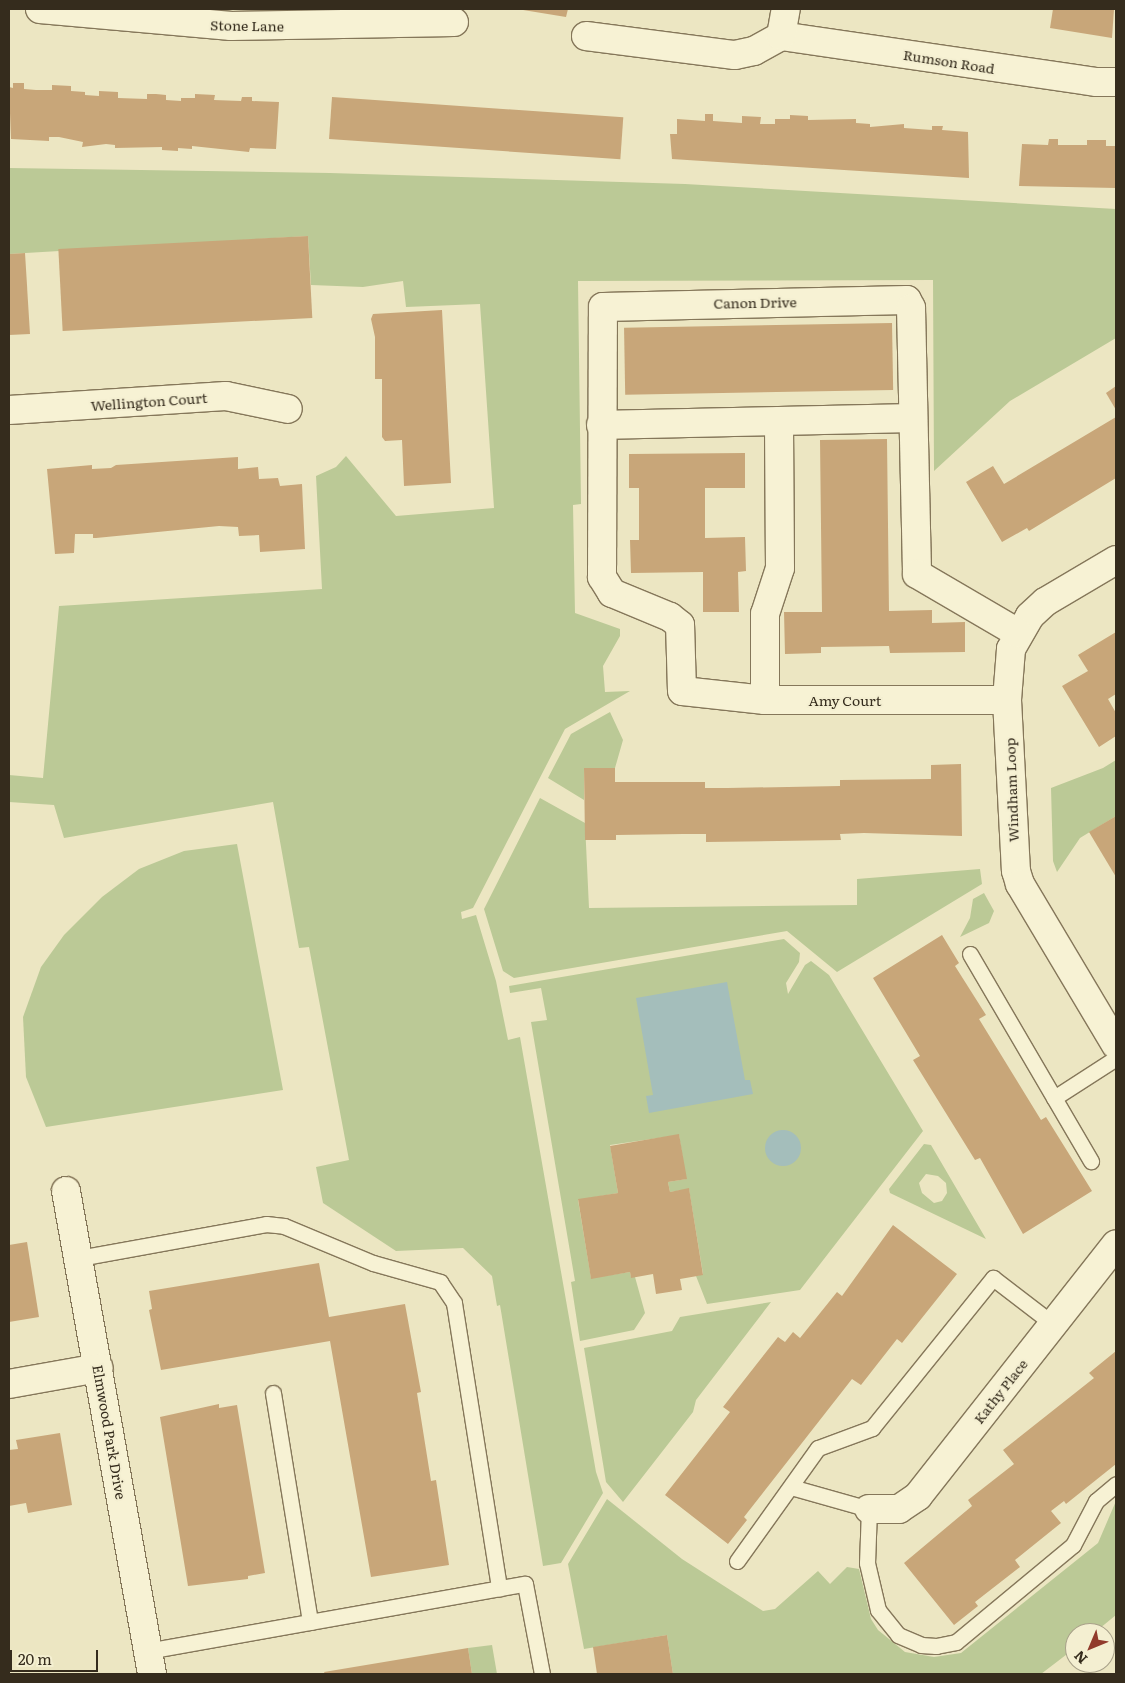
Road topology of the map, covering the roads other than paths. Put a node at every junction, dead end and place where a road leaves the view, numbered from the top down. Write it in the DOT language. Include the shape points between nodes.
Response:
graph roads {
  1 [pos="40,9"];
  2 [pos="786,9"];
  3 [pos="454,22"];
  4 [pos="586,36"];
  5 [pos="782,36"];
  6 [pos="1116,82"];
  7 [pos="288,409"];
  8 [pos="9,410"];
  9 [pos="911,418"];
  10 [pos="779,420"];
  11 [pos="601,425"];
  12 [pos="1116,560"];
  13 [pos="1018,633"];
  14 [pos="682,691"];
  15 [pos="765,700"];
  16 [pos="1007,700"];
  17 [pos="970,954"];
  18 [pos="1116,1045"];
  19 [pos="1116,1058"];
  20 [pos="1054,1098"];
  21 [pos="1091,1161"];
  22 [pos="66,1191"];
  23 [pos="1116,1244"];
  24 [pos="79,1258"];
  25 [pos="1053,1324"];
  26 [pos="99,1368"];
  27 [pos="9,1384"];
  28 [pos="273,1393"];
  29 [pos="1116,1484"];
  30 [pos="790,1487"];
  31 [pos="869,1509"];
  32 [pos="737,1561"];
  33 [pos="499,1588"];
  34 [pos="310,1622"];
  35 [pos="149,1662"];
  36 [pos="542,1674"];
  1 -- 3 [label="street, Stone Lane" via="231,26"];
  2 -- 5 [label="street"];
  4 -- 5 [label="street" via="736,54 754,51"];
  5 -- 6 [label="street, Rumson Road" via="1087,81"];
  7 -- 8 [label="street, Wellington Court" via="226,396"];
  9 -- 10 [label="street"];
  9 -- 11 [label="street, Canon Drive" via="911,308 907,300 609,304 603,307 601,315"];
  9 -- 13 [label="street, Canon Drive" via="917,574"];
  10 -- 11 [label="street"];
  10 -- 15 [label="street" via="780,568 765,614"];
  11 -- 14 [label="street, Canon Drive" via="602,577 612,593 670,616 680,625"];
  12 -- 13 [label="street, Windham Loop" via="1045,602"];
  13 -- 16 [label="street, Windham Loop" via="1011,649"];
  14 -- 15 [label="street, Amy Court"];
  15 -- 16 [label="street, Amy Court"];
  16 -- 18 [label="street, Windham Loop" via="1014,855 1020,884"];
  17 -- 20 [label="lane"];
  19 -- 20 [label="lane"];
  20 -- 21 [label="lane"];
  22 -- 24 [label="street, Elmwood Park Drive"];
  23 -- 25 [label="street, Kathy Place"];
  24 -- 26 [label="street, Elmwood Park Drive"];
  24 -- 33 [label="lane" via="266,1224 284,1226 373,1263 440,1282 454,1304"];
  25 -- 30 [label="lane" via="993,1278 872,1428 818,1448"];
  25 -- 31 [label="street, Kathy Place" via="918,1496 900,1509"];
  26 -- 27 [label="street"];
  26 -- 35 [label="street, Elmwood Park Drive"];
  28 -- 34 [label="lane"];
  29 -- 31 [label="lane" via="1096,1501 1073,1546 956,1642 945,1646 921,1646 904,1638 885,1622 878,1610 867,1563"];
  30 -- 31 [label="lane"];
  30 -- 32 [label="lane"];
  33 -- 34 [label="lane"];
  33 -- 36 [label="lane" via="526,1584"];
  34 -- 35 [label="lane"];
}
